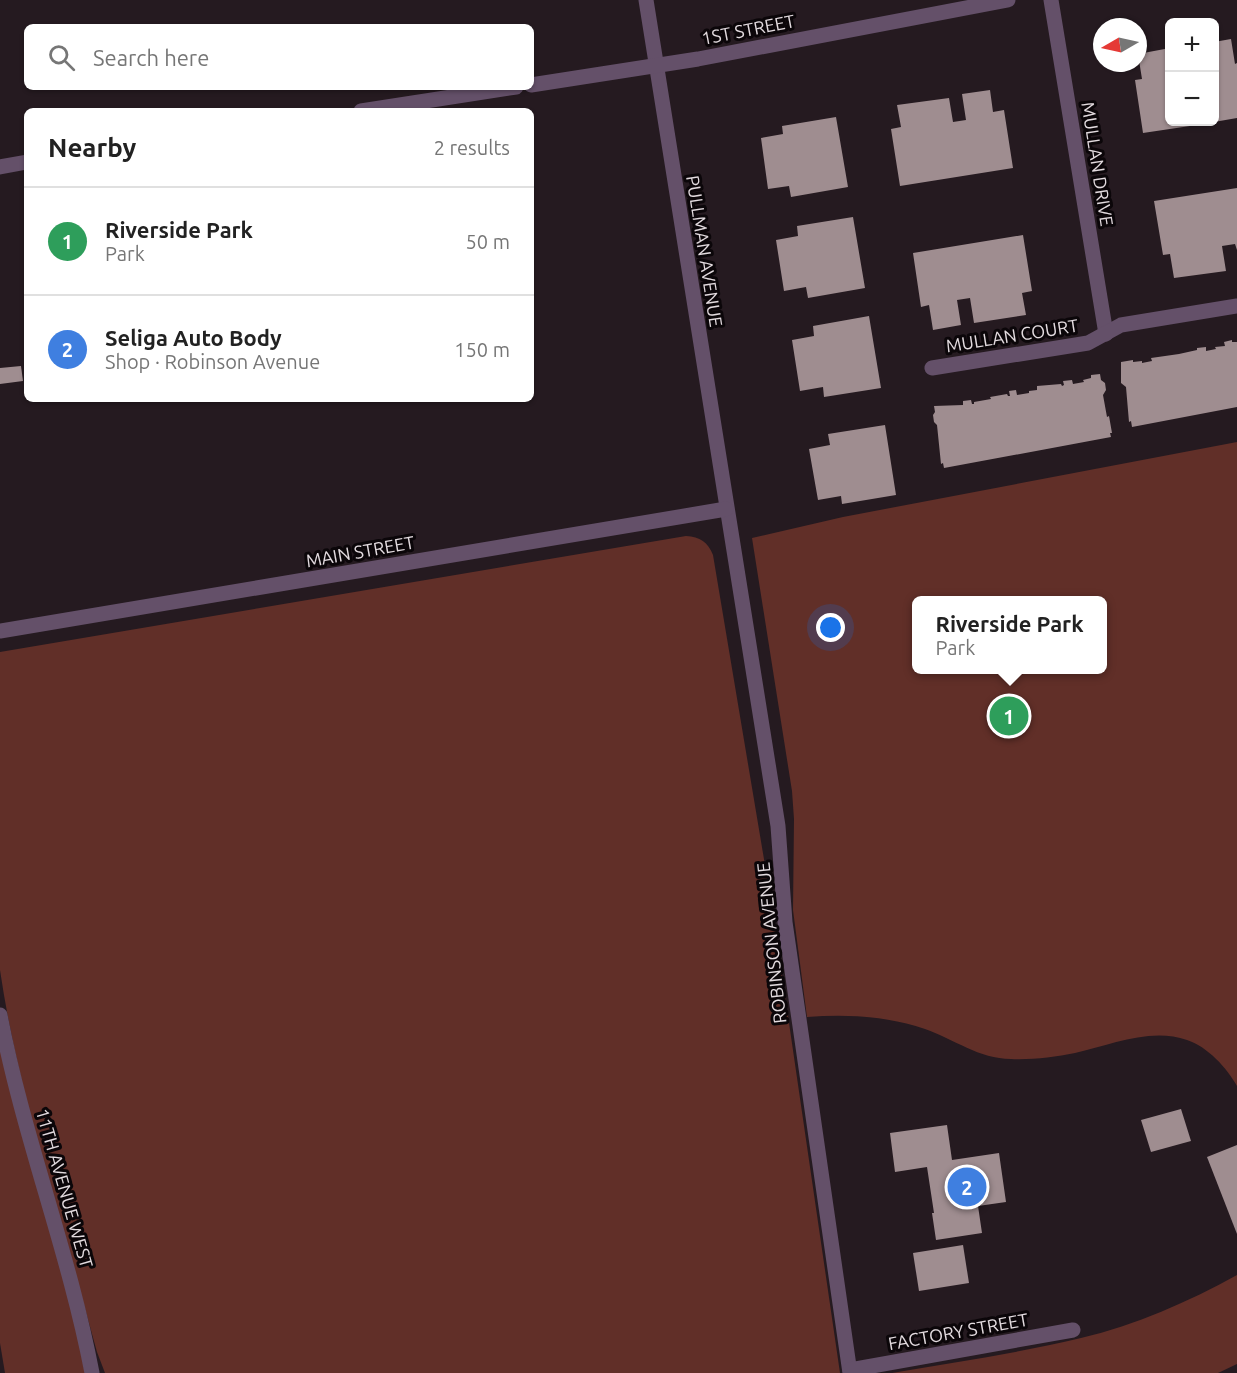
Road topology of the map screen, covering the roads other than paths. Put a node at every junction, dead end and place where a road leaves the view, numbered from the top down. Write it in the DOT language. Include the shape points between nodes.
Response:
graph roads {
  1 [pos="646,0"];
  2 [pos="1008,0"];
  3 [pos="1051,0"];
  4 [pos="656,65"];
  5 [pos="534,85"];
  6 [pos="497,90"];
  7 [pos="380,108"];
  8 [pos="24,163"];
  9 [pos="0,167"];
  10 [pos="1237,306"];
  11 [pos="1106,334"];
  12 [pos="932,368"];
  13 [pos="726,508"];
  14 [pos="0,631"];
  15 [pos="0,1015"];
  16 [pos="1073,1330"];
  17 [pos="850,1372"];
  18 [pos="93,1373"];
  1 -- 4 [label="street, PULLMAN AVENUE"];
  2 -- 4 [label="street, 1ST STREET"];
  3 -- 11 [label="street, MULLAN DRIVE"];
  4 -- 5 [label="street, 1ST STREET"];
  4 -- 13 [label="street, PULLMAN AVENUE"];
  6 -- 7 [label="street"];
  8 -- 9 [label="street"];
  10 -- 11 [label="street, MULLAN COURT" via="1130,324"];
  11 -- 12 [label="street, MULLAN COURT" via="1088,343"];
  13 -- 14 [label="street, MAIN STREET"];
  13 -- 17 [label="street, ROBINSON AVENUE" via="778,826 785,922"];
  15 -- 18 [label="street, 11TH AVENUE WEST" via="23,1116"];
  16 -- 17 [label="street, FACTORY STREET"];
}
